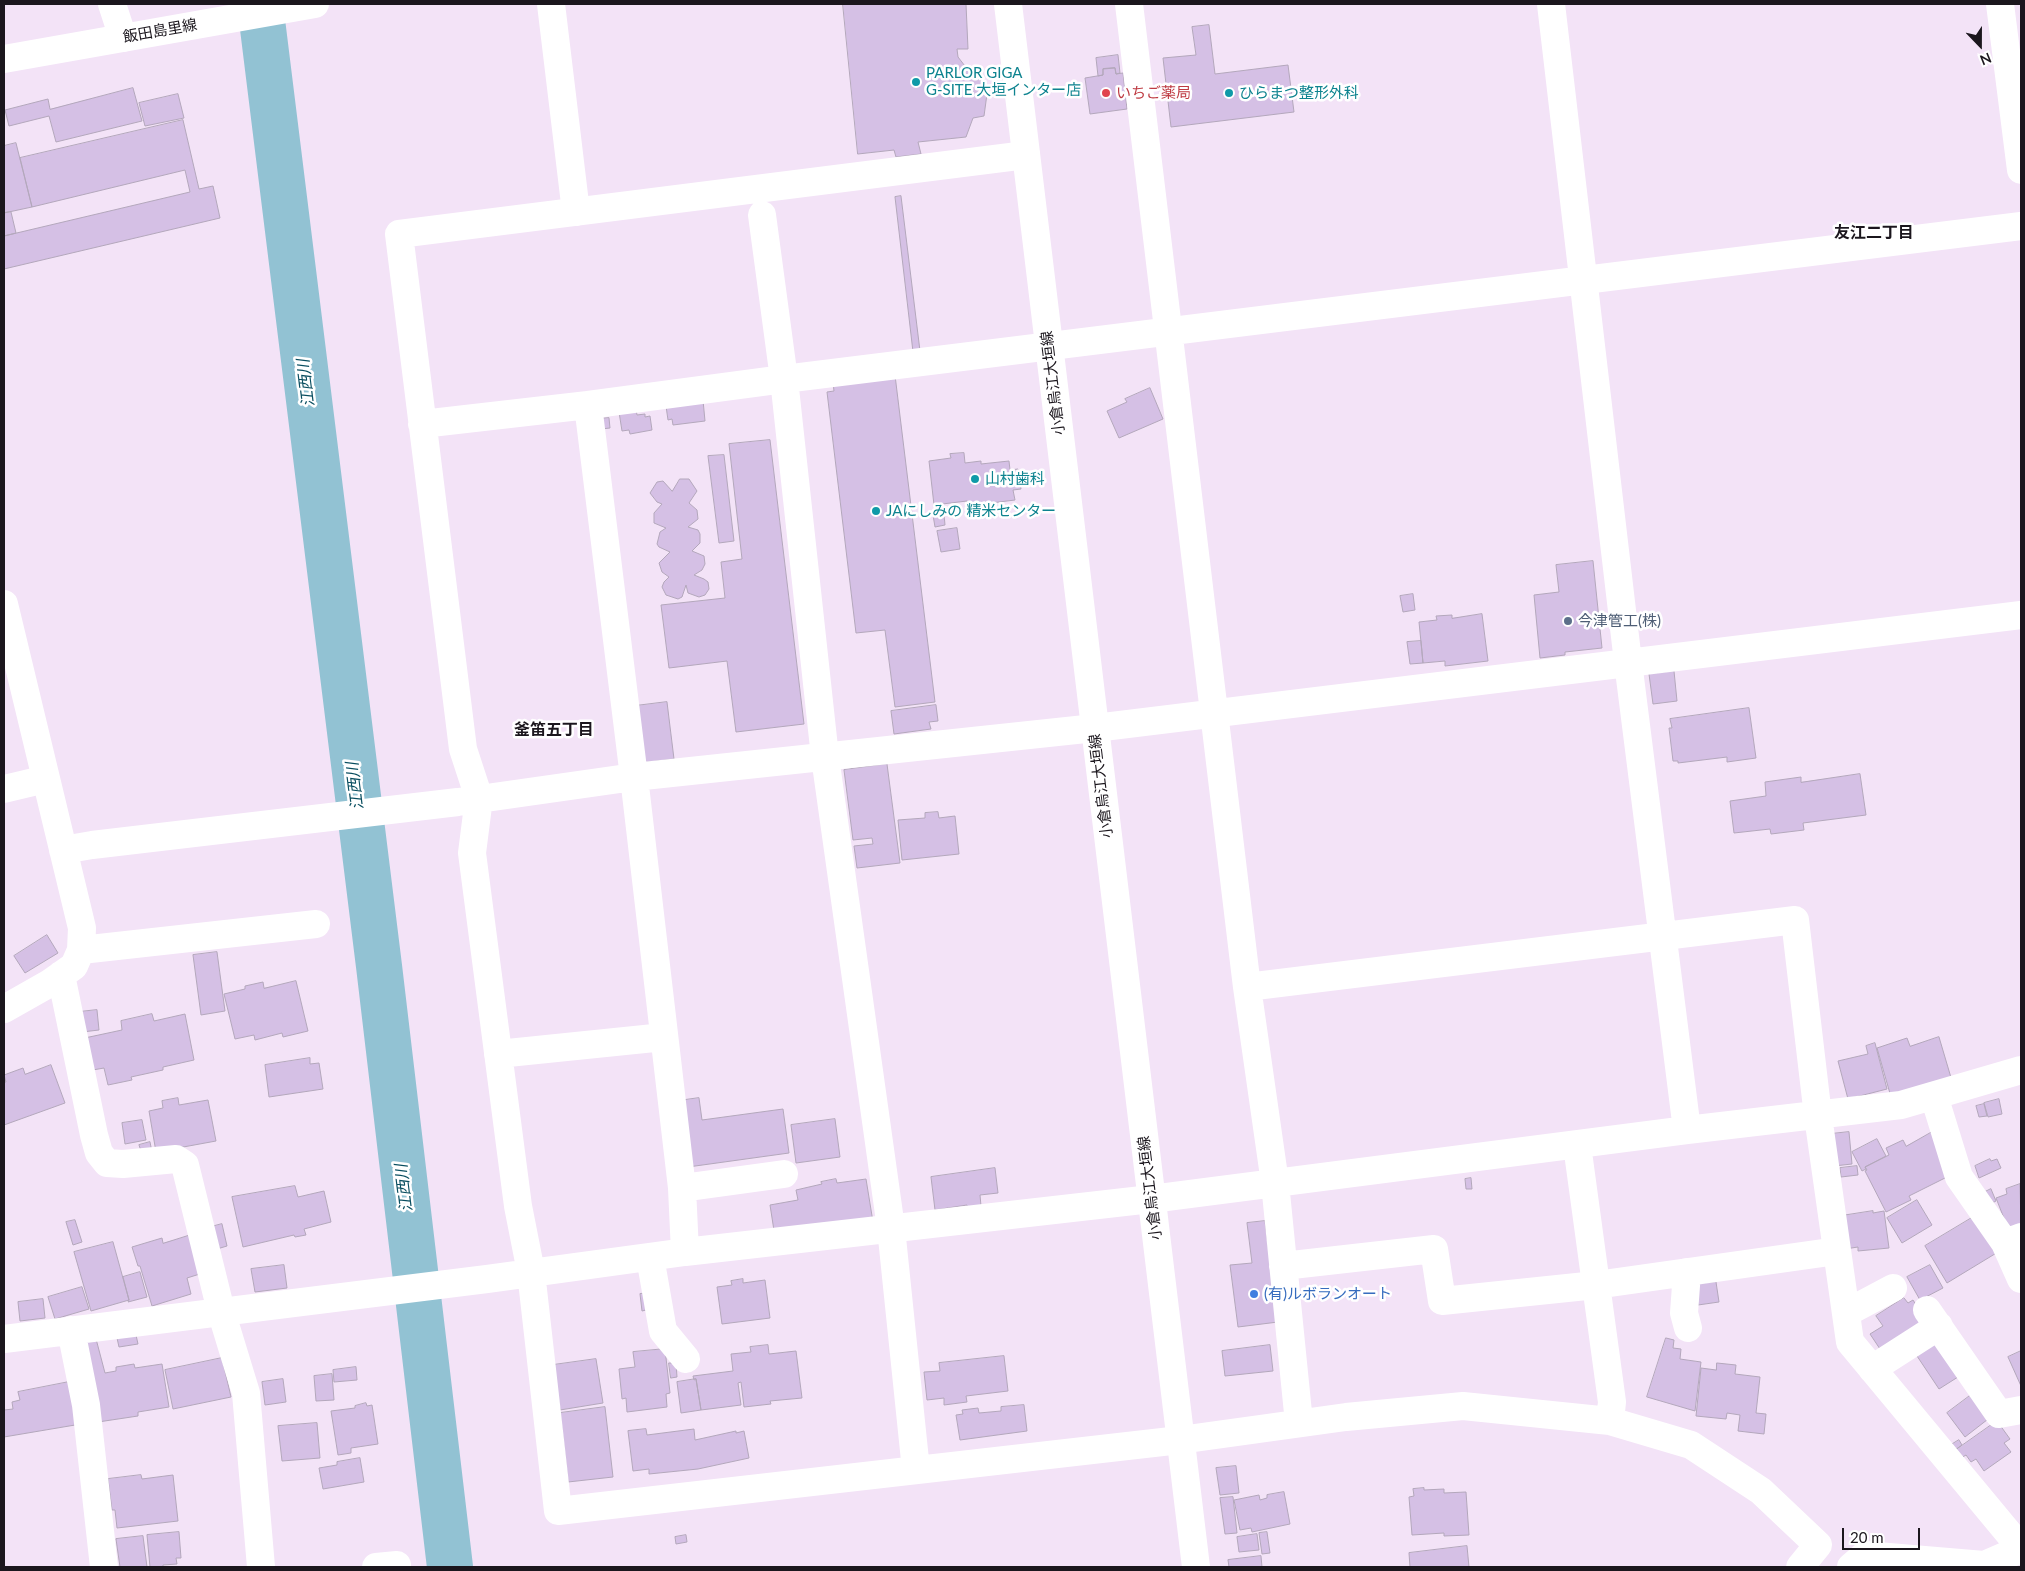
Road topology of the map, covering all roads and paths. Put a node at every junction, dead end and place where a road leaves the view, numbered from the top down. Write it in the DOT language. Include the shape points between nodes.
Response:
graph roads {
  1 [pos="112,4"];
  2 [pos="315,4"];
  3 [pos="551,4"];
  4 [pos="1008,4"];
  5 [pos="1129,4"];
  6 [pos="1551,4"];
  7 [pos="2000,4"];
  8 [pos="123,38"];
  9 [pos="4,59"];
  10 [pos="1026,155"];
  11 [pos="2021,170"];
  12 [pos="576,212"];
  13 [pos="762,214"];
  14 [pos="2021,226"];
  15 [pos="1584,281"];
  16 [pos="1168,332"];
  17 [pos="1049,347"];
  18 [pos="784,379"];
  19 [pos="588,406"];
  20 [pos="422,424"];
  21 [pos="4,604"];
  22 [pos="2021,615"];
  23 [pos="1628,662"];
  24 [pos="1214,714"];
  25 [pos="1094,728"];
  26 [pos="824,757"];
  27 [pos="634,777"];
  28 [pos="46,780"];
  29 [pos="4,789"];
  30 [pos="469,800"];
  31 [pos="63,850"];
  32 [pos="316,924"];
  33 [pos="1663,936"];
  34 [pos="81,950"];
  35 [pos="61,975"];
  36 [pos="1247,987"];
  37 [pos="4,1009"];
  38 [pos="664,1037"];
  39 [pos="498,1054"];
  40 [pos="2021,1070"];
  41 [pos="1934,1096"];
  42 [pos="1818,1116"];
  43 [pos="1687,1130"];
  44 [pos="1577,1145"];
  45 [pos="784,1174"];
  46 [pos="1275,1183"];
  47 [pos="682,1188"];
  48 [pos="1151,1199"];
  49 [pos="891,1228"];
  50 [pos="2013,1240"];
  51 [pos="1837,1251"];
  52 [pos="684,1252"];
  53 [pos="650,1257"];
  54 [pos="1283,1266"];
  55 [pos="531,1272"];
  56 [pos="1687,1272"];
  57 [pos="2021,1279"];
  58 [pos="1596,1285"];
  59 [pos="1893,1288"];
  60 [pos="221,1312"];
  61 [pos="1846,1313"];
  62 [pos="1688,1328"];
  63 [pos="71,1330"];
  64 [pos="4,1338"];
  65 [pos="686,1359"];
  66 [pos="1872,1369"];
  67 [pos="2021,1410"];
  68 [pos="1610,1421"];
  69 [pos="1299,1423"];
  70 [pos="1180,1440"];
  71 [pos="916,1470"];
  72 [pos="1818,1545"];
  73 [pos="2021,1550"];
  74 [pos="104,1567"];
  75 [pos="261,1567"];
  76 [pos="1196,1567"];
  77 [pos="1800,1567"];
  78 [pos="1840,1567"];
  79 [pos="1851,1567"];
  1 -- 8 [label="street"];
  2 -- 8 [label="street, 飯田島里線"];
  3 -- 12 [label="street"];
  4 -- 10 [label="street, 小倉烏江大垣線"];
  5 -- 16 [label="street"];
  6 -- 15 [label="street"];
  7 -- 11 [label="street"];
  8 -- 9 [label="street, 飯田島里線"];
  10 -- 12 [label="street"];
  10 -- 17 [label="street, 小倉烏江大垣線"];
  12 -- 20 [label="street" via="399,234"];
  13 -- 18 [label="street"];
  14 -- 15 [label="street"];
  15 -- 16 [label="street"];
  15 -- 23 [label="street"];
  16 -- 17 [label="street"];
  16 -- 24 [label="street"];
  17 -- 18 [label="street"];
  17 -- 25 [label="street, 小倉烏江大垣線"];
  18 -- 19 [label="street"];
  18 -- 26 [label="street"];
  19 -- 20 [label="street"];
  19 -- 27 [label="street"];
  20 -- 30 [label="street"];
  21 -- 28 [label="street"];
  22 -- 23 [label="street"];
  23 -- 24 [label="street"];
  23 -- 33 [label="street"];
  24 -- 25 [label="street"];
  24 -- 36 [label="street"];
  25 -- 26 [label="street"];
  25 -- 48 [label="street, 小倉烏江大垣線"];
  26 -- 27 [label="street"];
  26 -- 49 [label="street"];
  27 -- 30 [label="street"];
  27 -- 38 [label="street"];
  28 -- 29 [label="street"];
  28 -- 31 [label="street"];
  30 -- 31 [label="street"];
  30 -- 39 [label="street" via="472,853"];
  31 -- 34 [label="street" via="82,928"];
  32 -- 34 [label="street"];
  33 -- 36 [label="street"];
  33 -- 42 [label="street" via="1795,920"];
  33 -- 43 [label="street"];
  34 -- 35 [label="street" via="74,966"];
  35 -- 37 [label="street"];
  35 -- 60 [label="street" via="100,1153 107,1163 176,1159 185,1165"];
  36 -- 46 [label="street"];
  38 -- 39 [label="street"];
  38 -- 47 [label="street"];
  39 -- 55 [label="street" via="518,1206"];
  40 -- 41 [label="street"];
  41 -- 42 [label="street" via="1901,1105"];
  41 -- 50 [label="street" via="1959,1177"];
  42 -- 43 [label="street"];
  42 -- 51 [label="street"];
  43 -- 44 [label="street"];
  44 -- 46 [label="street"];
  44 -- 58 [label="street"];
  45 -- 47 [label="street"];
  46 -- 48 [label="street"];
  46 -- 54 [label="street"];
  47 -- 52 [label="street"];
  48 -- 49 [label="street"];
  48 -- 70 [label="street, 小倉烏江大垣線"];
  49 -- 52 [label="street"];
  49 -- 71 [label="street"];
  50 -- 57 [label="street"];
  51 -- 56 [label="street"];
  51 -- 61 [label="street"];
  52 -- 53 [label="street"];
  53 -- 55 [label="street"];
  53 -- 65 [label="street" via="664,1332"];
  54 -- 58 [label="street" via="1434,1249 1442,1301"];
  54 -- 69 [label="street"];
  55 -- 60 [label="street"];
  55 -- 71 [label="street" via="558,1511"];
  56 -- 58 [label="street"];
  56 -- 62 [label="street" via="1684,1313"];
  58 -- 68 [label="street" via="1612,1402"];
  59 -- 61 [label="street"];
  60 -- 63 [label="street"];
  60 -- 75 [label="street" via="246,1393"];
  61 -- 66 [label="street" via="1850,1342"];
  63 -- 64 [label="street"];
  63 -- 74 [label="street" via="86,1405"];
  66 -- 67 [label="street" via="1933,1318 1998,1414"];
  66 -- 73 [label="street"];
  68 -- 69 [label="street" via="1463,1406"];
  68 -- 72 [label="street" via="1691,1445 1761,1491"];
  69 -- 70 [label="street"];
  70 -- 71 [label="street"];
  70 -- 76 [label="street, 小倉烏江大垣線"];
  72 -- 77 [label="street"];
  72 -- 78 [label="street"];
  73 -- 79 [label="street" via="1984,1565 1865,1556"];
}
